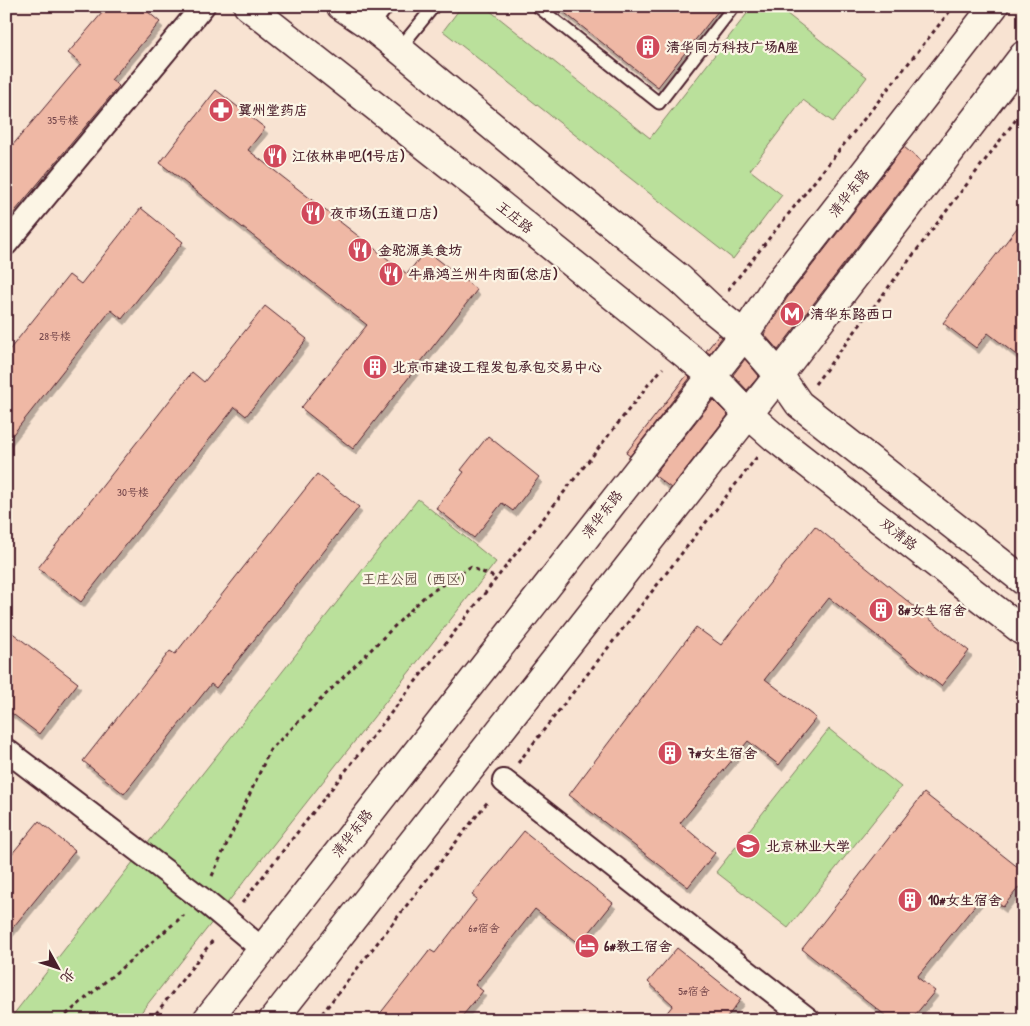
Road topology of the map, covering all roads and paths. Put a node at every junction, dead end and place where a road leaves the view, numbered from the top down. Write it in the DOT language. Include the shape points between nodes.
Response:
graph roads {
  1 [pos="203,6"];
  2 [pos="248,6"];
  3 [pos="341,6"];
  4 [pos="434,6"];
  5 [pos="537,6"];
  6 [pos="734,6"];
  7 [pos="954,6"];
  8 [pos="994,6"];
  9 [pos="380,17"];
  10 [pos="399,49"];
  11 [pos="1024,55"];
  12 [pos="1024,109"];
  13 [pos="6,244"];
  14 [pos="712,309"];
  15 [pos="744,335"];
  16 [pos="679,349"];
  17 [pos="711,375"];
  18 [pos="779,375"];
  19 [pos="799,404"];
  20 [pos="748,414"];
  21 [pos="774,437"];
  22 [pos="496,578"];
  23 [pos="1024,581"];
  24 [pos="1024,632"];
  25 [pos="6,750"];
  26 [pos="504,781"];
  27 [pos="202,899"];
  28 [pos="228,920"];
  29 [pos="262,949"];
  30 [pos="60,1020"];
  31 [pos="151,1020"];
  32 [pos="207,1020"];
  33 [pos="272,1020"];
  34 [pos="317,1020"];
  35 [pos="809,1020"];
  1 -- 13 [label="street"];
  2 -- 16 [label="main road, 王庄路"];
  3 -- 9 [label="main road"];
  4 -- 10 [label="lane"];
  5 -- 6 [label="lane" via="659,103"];
  7 -- 14 [label="path"];
  8 -- 15 [label="main road, 清华东路" via="774,289"];
  9 -- 10 [label="main road"];
  10 -- 14 [label="main road" via="680,279"];
  11 -- 18 [label="main road"];
  12 -- 19 [label="path"];
  14 -- 15 [label="main road"];
  15 -- 17 [label="main road, 清华东路"];
  15 -- 18 [label="main road"];
  16 -- 17 [label="main road, 王庄路"];
  16 -- 22 [label="path"];
  17 -- 20 [label="main road, 王庄路"];
  17 -- 29 [label="main road, 清华东路"];
  18 -- 19 [label="main road"];
  18 -- 20 [label="main road"];
  19 -- 23 [label="main road"];
  20 -- 21 [label="main road, 王庄路"];
  20 -- 33 [label="main road"];
  21 -- 24 [label="main road, 双清路"];
  21 -- 26 [label="path"];
  22 -- 27 [label="path" via="470,567 426,596 270,750"];
  22 -- 28 [label="path"];
  25 -- 27 [label="street"];
  26 -- 34 [label="path"];
  26 -- 35 [label="street"];
  27 -- 28 [label="street"];
  27 -- 30 [label="path"];
  28 -- 29 [label="street"];
  28 -- 31 [label="path"];
  29 -- 32 [label="main road, 清华东路"];
}
